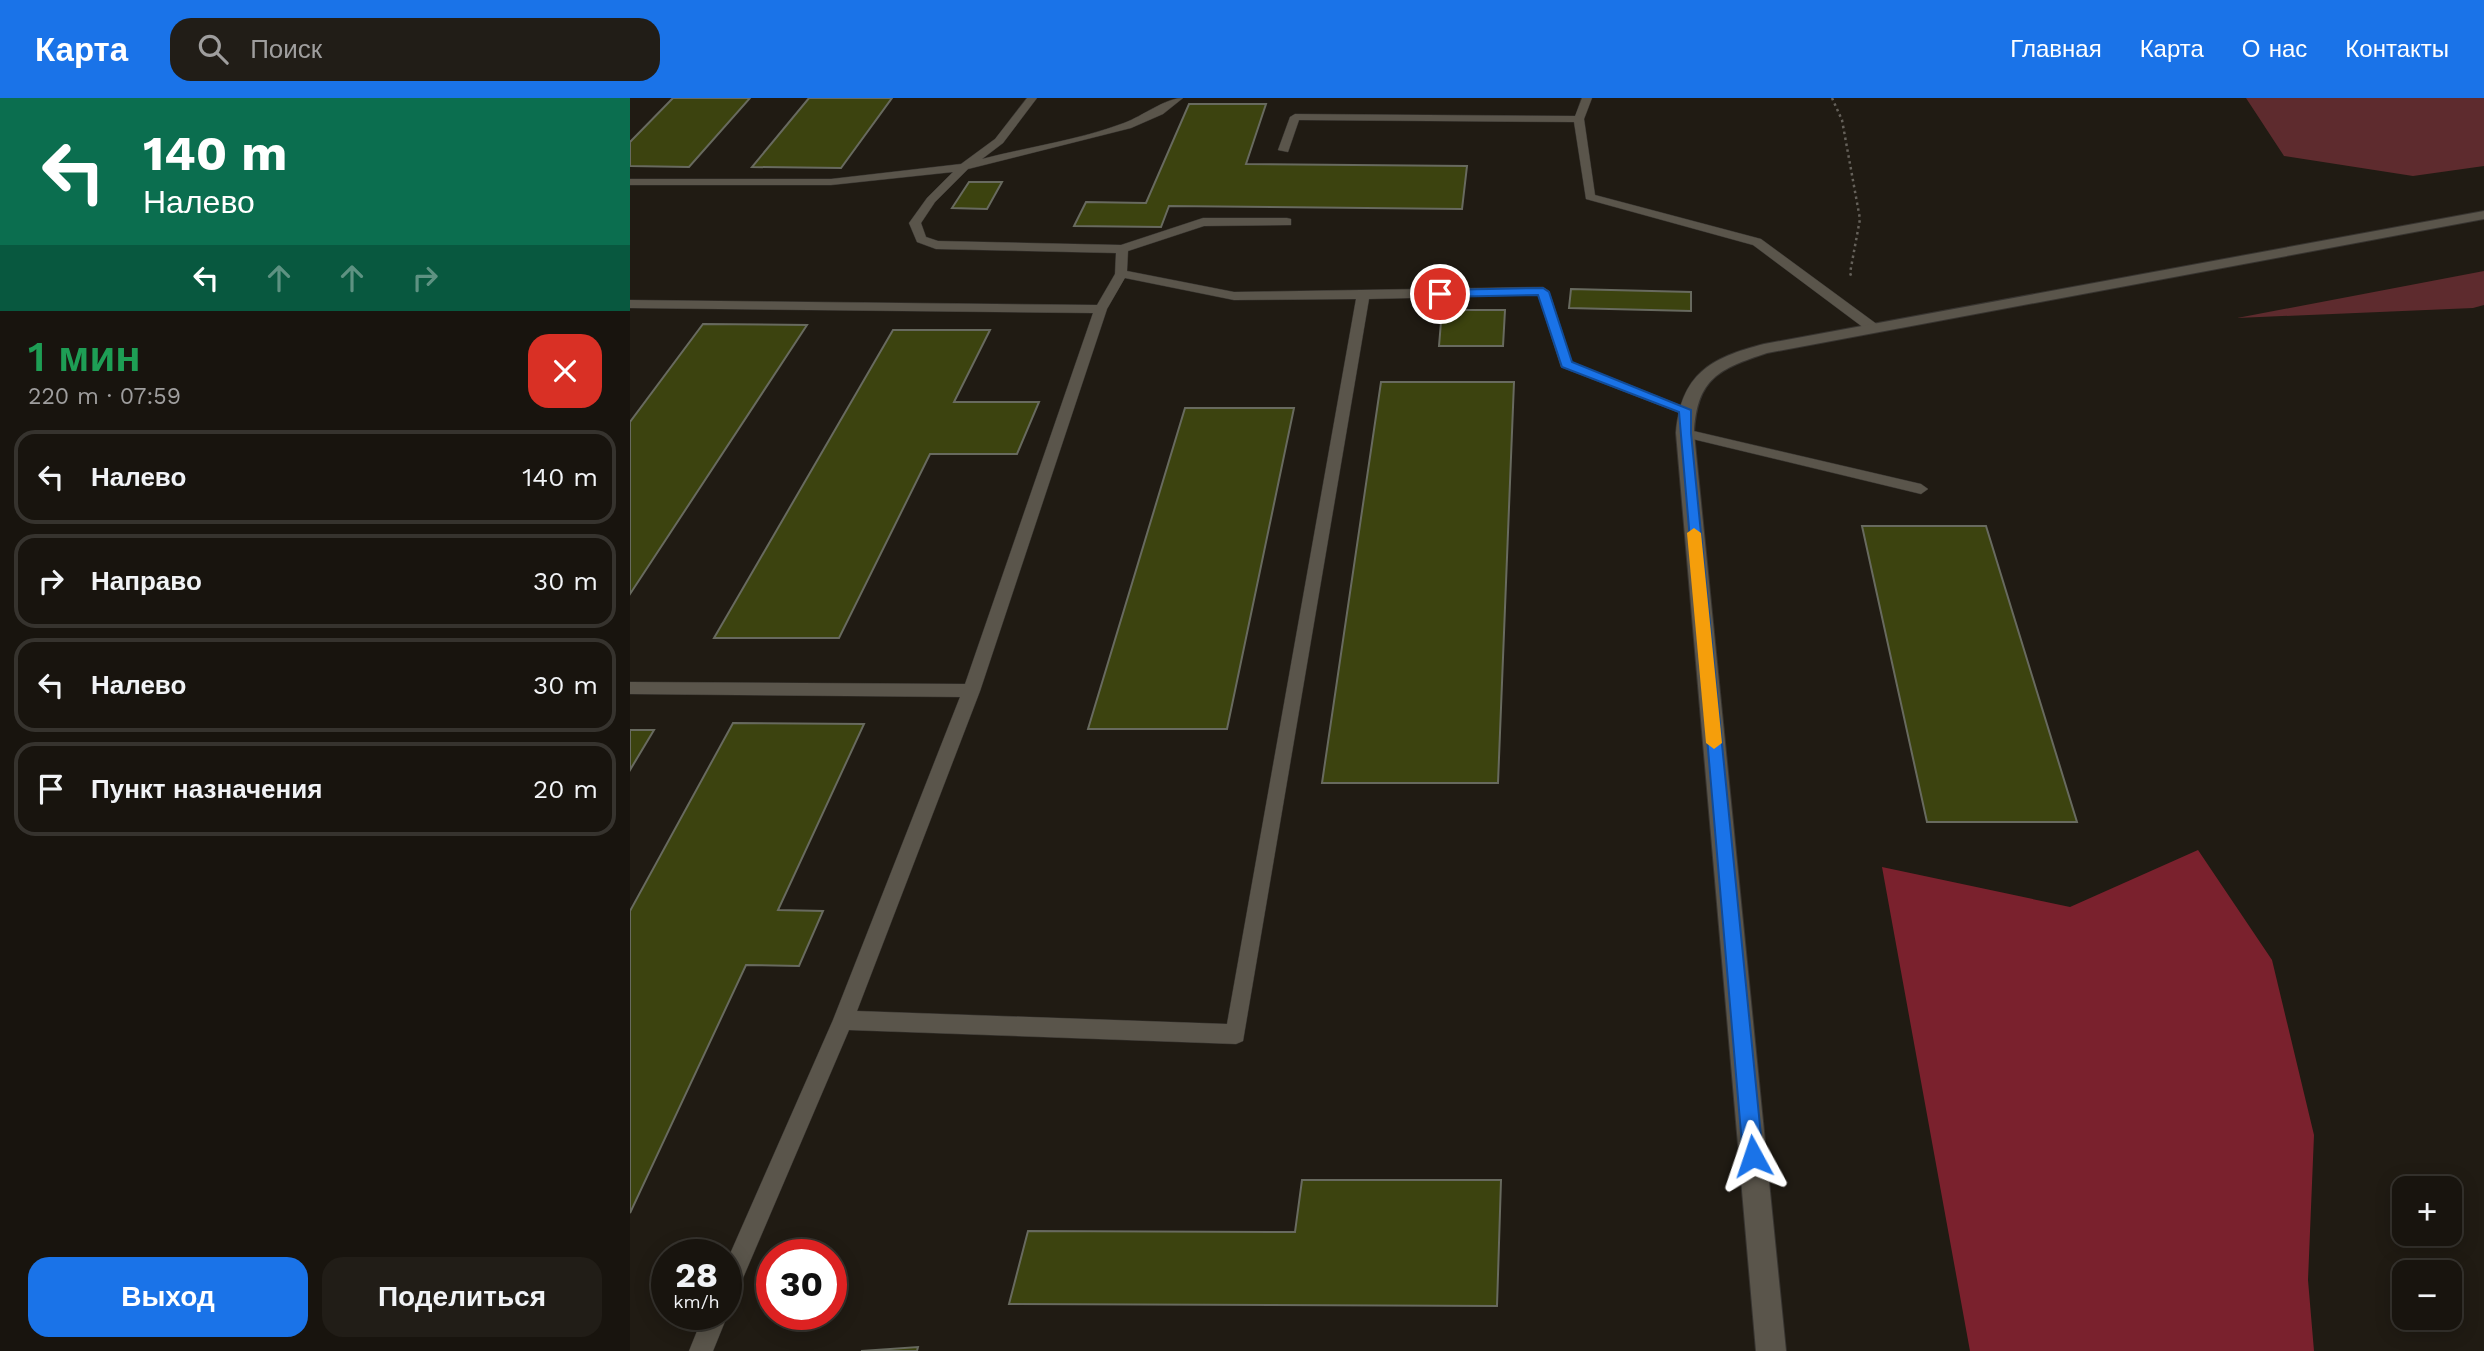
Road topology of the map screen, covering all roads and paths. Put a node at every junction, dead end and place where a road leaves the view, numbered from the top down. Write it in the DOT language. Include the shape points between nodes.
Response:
graph roads {
  1 [pos="1032,98"];
  2 [pos="1178,98"];
  3 [pos="1587,98"];
  4 [pos="1832,98"];
  5 [pos="1578,119"];
  6 [pos="1284,150"];
  7 [pos="964,167"];
  8 [pos="630,182"];
  9 [pos="2484,215"];
  10 [pos="1287,222"];
  11 [pos="1122,249"];
  12 [pos="1121,274"];
  13 [pos="1363,295"];
  14 [pos="630,304"];
  15 [pos="1101,309"];
  16 [pos="1873,328"];
  17 [pos="1685,410"];
  18 [pos="1685,433"];
  19 [pos="1921,489"];
  20 [pos="630,688"];
  21 [pos="971,691"];
  22 [pos="843,1020"];
  23 [pos="742,1254"];
  24 [pos="710,1330"];
  25 [pos="701,1351"];
  26 [pos="1771,1351"];
  1 -- 7 [label="lane" via="999,141"];
  2 -- 7 [label="lane" via="1127,126"];
  3 -- 5 [label="lane"];
  4 -- 16 [label="path" via="1842,120 1860,219 1850,273"];
  5 -- 6 [label="lane" via="1294,117"];
  5 -- 16 [label="lane" via="1590,197 1756,243"];
  7 -- 8 [label="lane" via="831,182"];
  7 -- 11 [label="lane" via="915,223 921,239 936,246"];
  9 -- 16 [label="street"];
  10 -- 11 [label="lane" via="1203,222"];
  11 -- 12 [label="lane"];
  12 -- 13 [label="lane" via="1234,296"];
  12 -- 15 [label="lane"];
  13 -- 17 [label="lane" via="1543,292 1566,364"];
  13 -- 22 [label="lane" via="1236,1034"];
  14 -- 15 [label="lane"];
  15 -- 21 [label="lane"];
  16 -- 17 [label="street" via="1764,349 1727,361 1702,375"];
  17 -- 18 [label="street"];
  18 -- 19 [label="lane"];
  18 -- 26 [label="street"];
  20 -- 21 [label="lane"];
  21 -- 22 [label="lane"];
  22 -- 23 [label="lane"];
  24 -- 25 [label="lane"];
}
